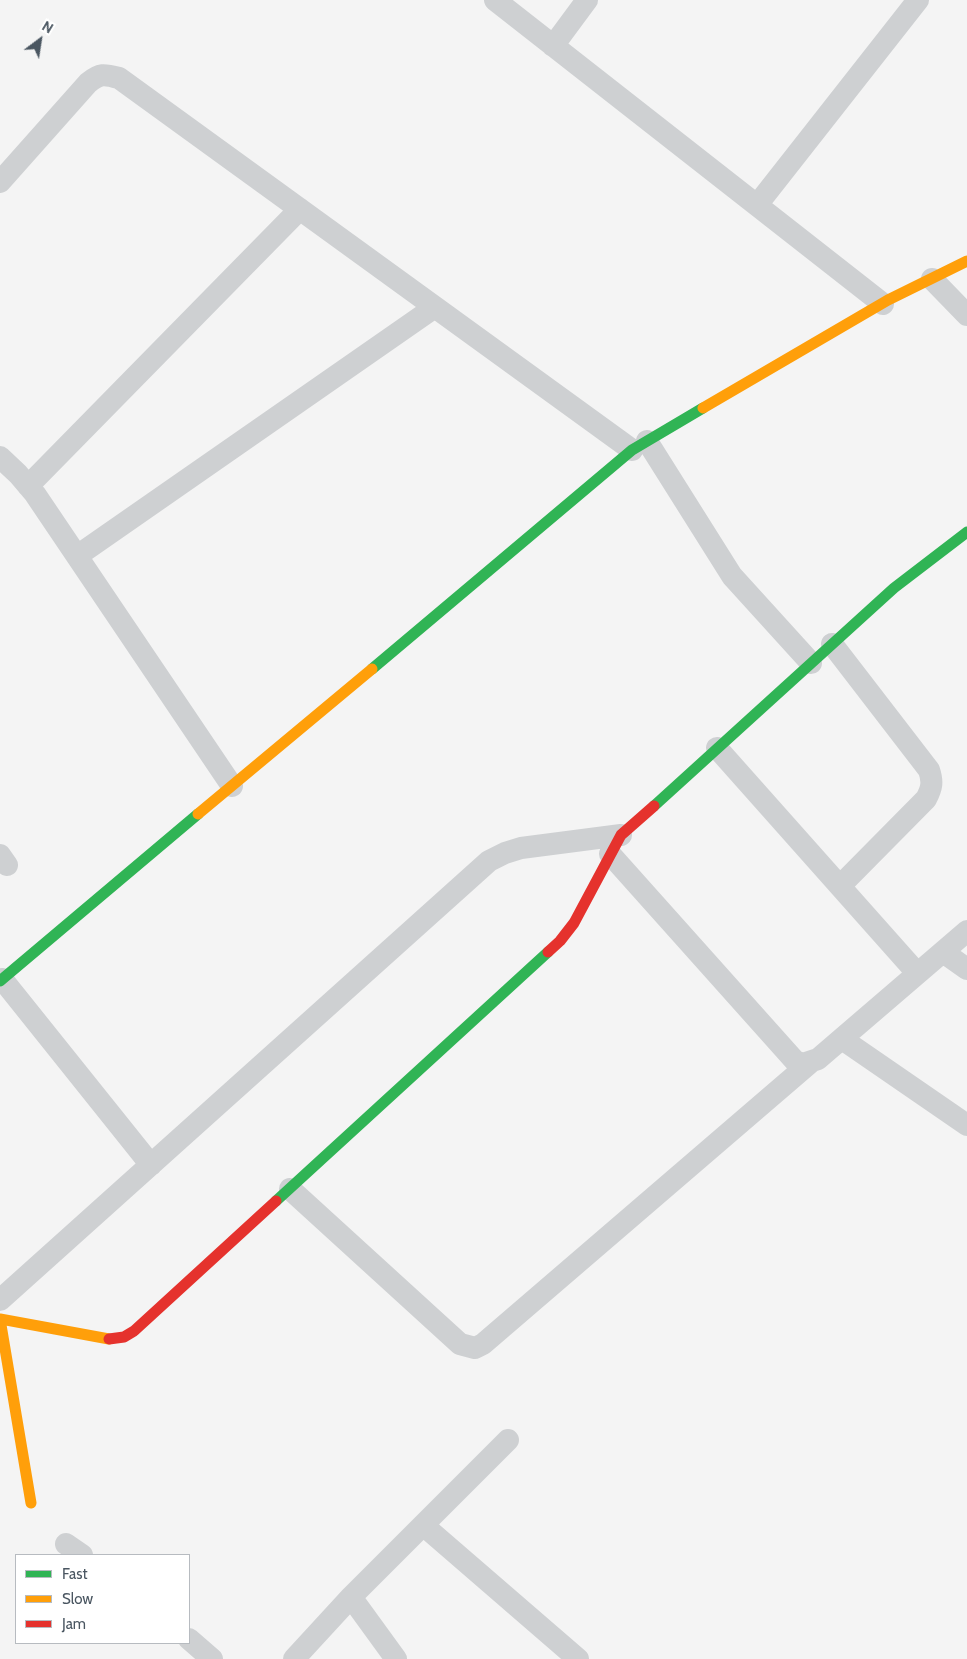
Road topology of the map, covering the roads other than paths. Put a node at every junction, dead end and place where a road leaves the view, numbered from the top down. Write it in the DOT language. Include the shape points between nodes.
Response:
graph roads {
  1 [pos="495,0"];
  2 [pos="587,0"];
  3 [pos="918,0"];
  4 [pos="553,46"];
  5 [pos="3,173"];
  6 [pos="757,205"];
  7 [pos="300,209"];
  8 [pos="967,261"];
  9 [pos="932,279"];
  10 [pos="883,304"];
  11 [pos="435,307"];
  12 [pos="967,315"];
  13 [pos="640,446"];
  14 [pos="0,457"];
  15 [pos="28,486"];
  16 [pos="967,532"];
  17 [pos="77,556"];
  18 [pos="832,644"];
  19 [pos="811,663"];
  20 [pos="717,748"];
  21 [pos="232,786"];
  22 [pos="616,845"];
  23 [pos="840,886"];
  24 [pos="967,931"];
  25 [pos="943,952"];
  26 [pos="967,969"];
  27 [pos="917,973"];
  28 [pos="1,980"];
  29 [pos="842,1039"];
  30 [pos="811,1062"];
  31 [pos="967,1125"];
  32 [pos="151,1165"];
  33 [pos="290,1189"];
  34 [pos="0,1300"];
  35 [pos="508,1440"];
  36 [pos="31,1502"];
  37 [pos="422,1525"];
  38 [pos="351,1597"];
  39 [pos="190,1640"];
  40 [pos="212,1659"];
  41 [pos="294,1659"];
  42 [pos="396,1659"];
  43 [pos="578,1659"];
  1 -- 4 [label="street"];
  2 -- 4 [label="street"];
  3 -- 6 [label="street"];
  4 -- 6 [label="street"];
  5 -- 7 [label="street" via="88,83 106,74 119,78"];
  6 -- 10 [label="street"];
  7 -- 11 [label="street"];
  7 -- 15 [label="street"];
  8 -- 9 [label="street"];
  9 -- 10 [label="street"];
  9 -- 12 [label="street"];
  10 -- 13 [label="street"];
  11 -- 13 [label="street"];
  11 -- 17 [label="street"];
  13 -- 19 [label="street" via="732,576"];
  13 -- 21 [label="street"];
  14 -- 15 [label="street"];
  15 -- 17 [label="street"];
  16 -- 18 [label="street" via="906,578"];
  17 -- 21 [label="street"];
  18 -- 19 [label="street"];
  18 -- 23 [label="street" via="929,770 932,780 926,799"];
  19 -- 20 [label="street"];
  20 -- 22 [label="street"];
  20 -- 23 [label="street"];
  21 -- 28 [label="street"];
  22 -- 30 [label="street" via="795,1061"];
  22 -- 32 [label="street" via="520,848 488,861"];
  22 -- 33 [label="street" via="574,923 560,941"];
  23 -- 27 [label="street"];
  24 -- 25 [label="street"];
  25 -- 26 [label="street"];
  25 -- 27 [label="street"];
  27 -- 29 [label="street"];
  28 -- 32 [label="street"];
  29 -- 30 [label="street"];
  29 -- 31 [label="street"];
  30 -- 33 [label="street" via="475,1348 460,1344"];
  32 -- 34 [label="street"];
  33 -- 36 [label="street" via="124,1337 112,1340 0,1319"];
  35 -- 37 [label="street"];
  37 -- 38 [label="street"];
  37 -- 43 [label="street"];
  38 -- 41 [label="street"];
  38 -- 42 [label="street"];
  39 -- 40 [label="street"];
}
